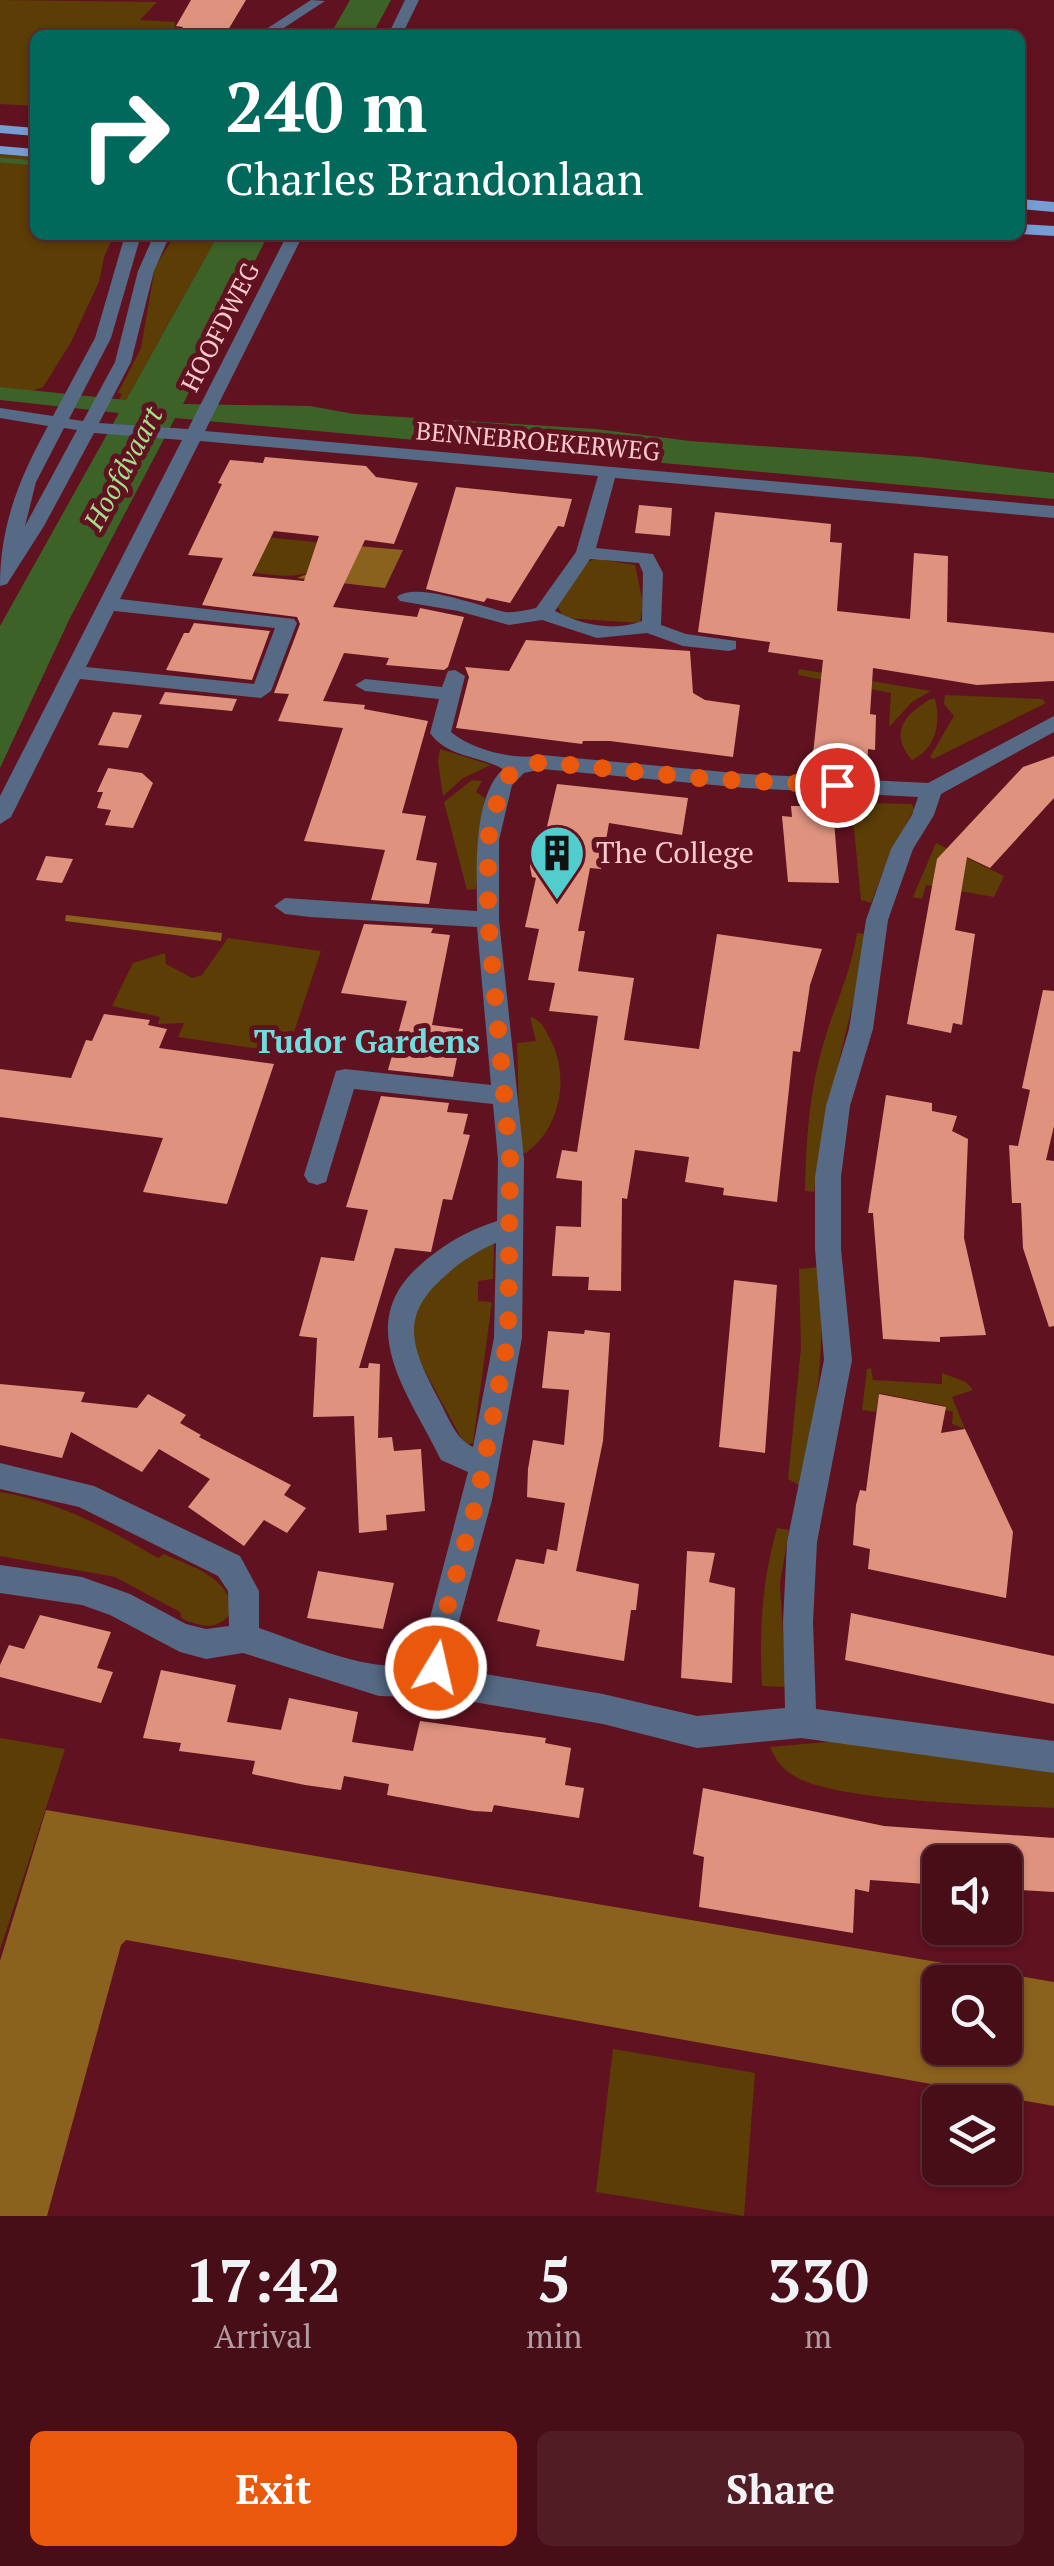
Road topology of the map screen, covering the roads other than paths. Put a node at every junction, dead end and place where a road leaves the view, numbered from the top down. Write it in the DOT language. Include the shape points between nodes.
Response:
graph roads {
  1 [pos="319,0"];
  2 [pos="412,0"];
  3 [pos="272,30"];
  4 [pos="289,30"];
  5 [pos="398,30"];
  6 [pos="0,129"];
  7 [pos="30,132"];
  8 [pos="0,150"];
  9 [pos="30,152"];
  10 [pos="1025,204"];
  11 [pos="1054,207"];
  12 [pos="1025,229"];
  13 [pos="1054,231"];
  14 [pos="131,240"];
  15 [pos="160,240"];
  16 [pos="293,240"];
  17 [pos="0,413"];
  18 [pos="57,420"];
  19 [pos="94,423"];
  20 [pos="195,425"];
  21 [pos="0,427"];
  22 [pos="608,472"];
  23 [pos="1054,512"];
  24 [pos="982,514"];
  25 [pos="1054,529"];
  26 [pos="585,553"];
  27 [pos="4,574"];
  28 [pos="407,598"];
  29 [pos="107,604"];
  30 [pos="546,613"];
  31 [pos="646,626"];
  32 [pos="729,645"];
  33 [pos="73,672"];
  34 [pos="365,685"];
  35 [pos="1054,723"];
  36 [pos="517,768"];
  37 [pos="931,790"];
  38 [pos="0,817"];
  39 [pos="285,906"];
  40 [pos="488,920"];
  41 [pos="508,1096"];
  42 [pos="316,1175"];
  43 [pos="508,1230"];
  44 [pos="484,1465"];
  45 [pos="0,1476"];
  46 [pos="0,1579"];
  47 [pos="244,1638"];
  48 [pos="436,1668"];
  49 [pos="801,1722"];
  50 [pos="1054,1757"];
  1 -- 3 [label="street"];
  1 -- 4 [label="street"];
  2 -- 5 [label="street"];
  6 -- 7 [label="main road"];
  8 -- 9 [label="main road"];
  10 -- 11 [label="main road"];
  12 -- 13 [label="main road"];
  14 -- 18 [label="street" via="114,310"];
  15 -- 19 [label="street" via="128,348"];
  16 -- 20 [label="street, HOOFDWEG"];
  17 -- 18 [label="street, BENNEBROEKERWEG"];
  18 -- 19 [label="street, BENNEBROEKERWEG"];
  18 -- 21 [label="street, BENNEBROEKERWEG"];
  18 -- 27 [label="street" via="20,502"];
  19 -- 20 [label="street, BENNEBROEKERWEG"];
  19 -- 27 [label="street"];
  20 -- 22 [label="street, BENNEBROEKERWEG" via="282,442"];
  20 -- 29 [label="street, HOOFDWEG"];
  22 -- 24 [label="street, BENNEBROEKERWEG"];
  22 -- 26 [label="street"];
  23 -- 24 [label="street, BENNEBROEKERWEG"];
  24 -- 25 [label="street, BENNEBROEKERWEG"];
  26 -- 30 [label="street"];
  26 -- 31 [label="street" via="646,558 653,573 652,624"];
  28 -- 30 [label="street" via="509,619"];
  29 -- 33 [label="street, HOOFDWEG"];
  29 -- 33 [label="street" via="287,623 261,692"];
  30 -- 31 [label="street" via="565,626 609,632"];
  31 -- 32 [label="street" via="683,640"];
  33 -- 38 [label="street, HOOFDWEG"];
  34 -- 36 [label="street" via="453,685 440,732 446,740"];
  35 -- 37 [label="street"];
  36 -- 37 [label="street" via="556,763 708,779"];
  36 -- 40 [label="street" via="502,782 488,840"];
  37 -- 49 [label="street" via="877,920 828,1177 838,1360 802,1542"];
  39 -- 40 [label="street"];
  40 -- 41 [label="street"];
  41 -- 42 [label="street" via="345,1078"];
  41 -- 43 [label="street"];
  43 -- 44 [label="street" via="508,1338"];
  43 -- 44 [label="street" via="478,1235 417,1284 402,1306 398,1328 451,1452"];
  44 -- 48 [label="street"];
  45 -- 47 [label="street" via="84,1495 229,1566 242,1579 247,1600"];
  46 -- 47 [label="street" via="82,1590 206,1644"];
  47 -- 48 [label="street" via="379,1681 410,1682"];
  48 -- 49 [label="street" via="462,1685 697,1732"];
  49 -- 50 [label="street"];
}
